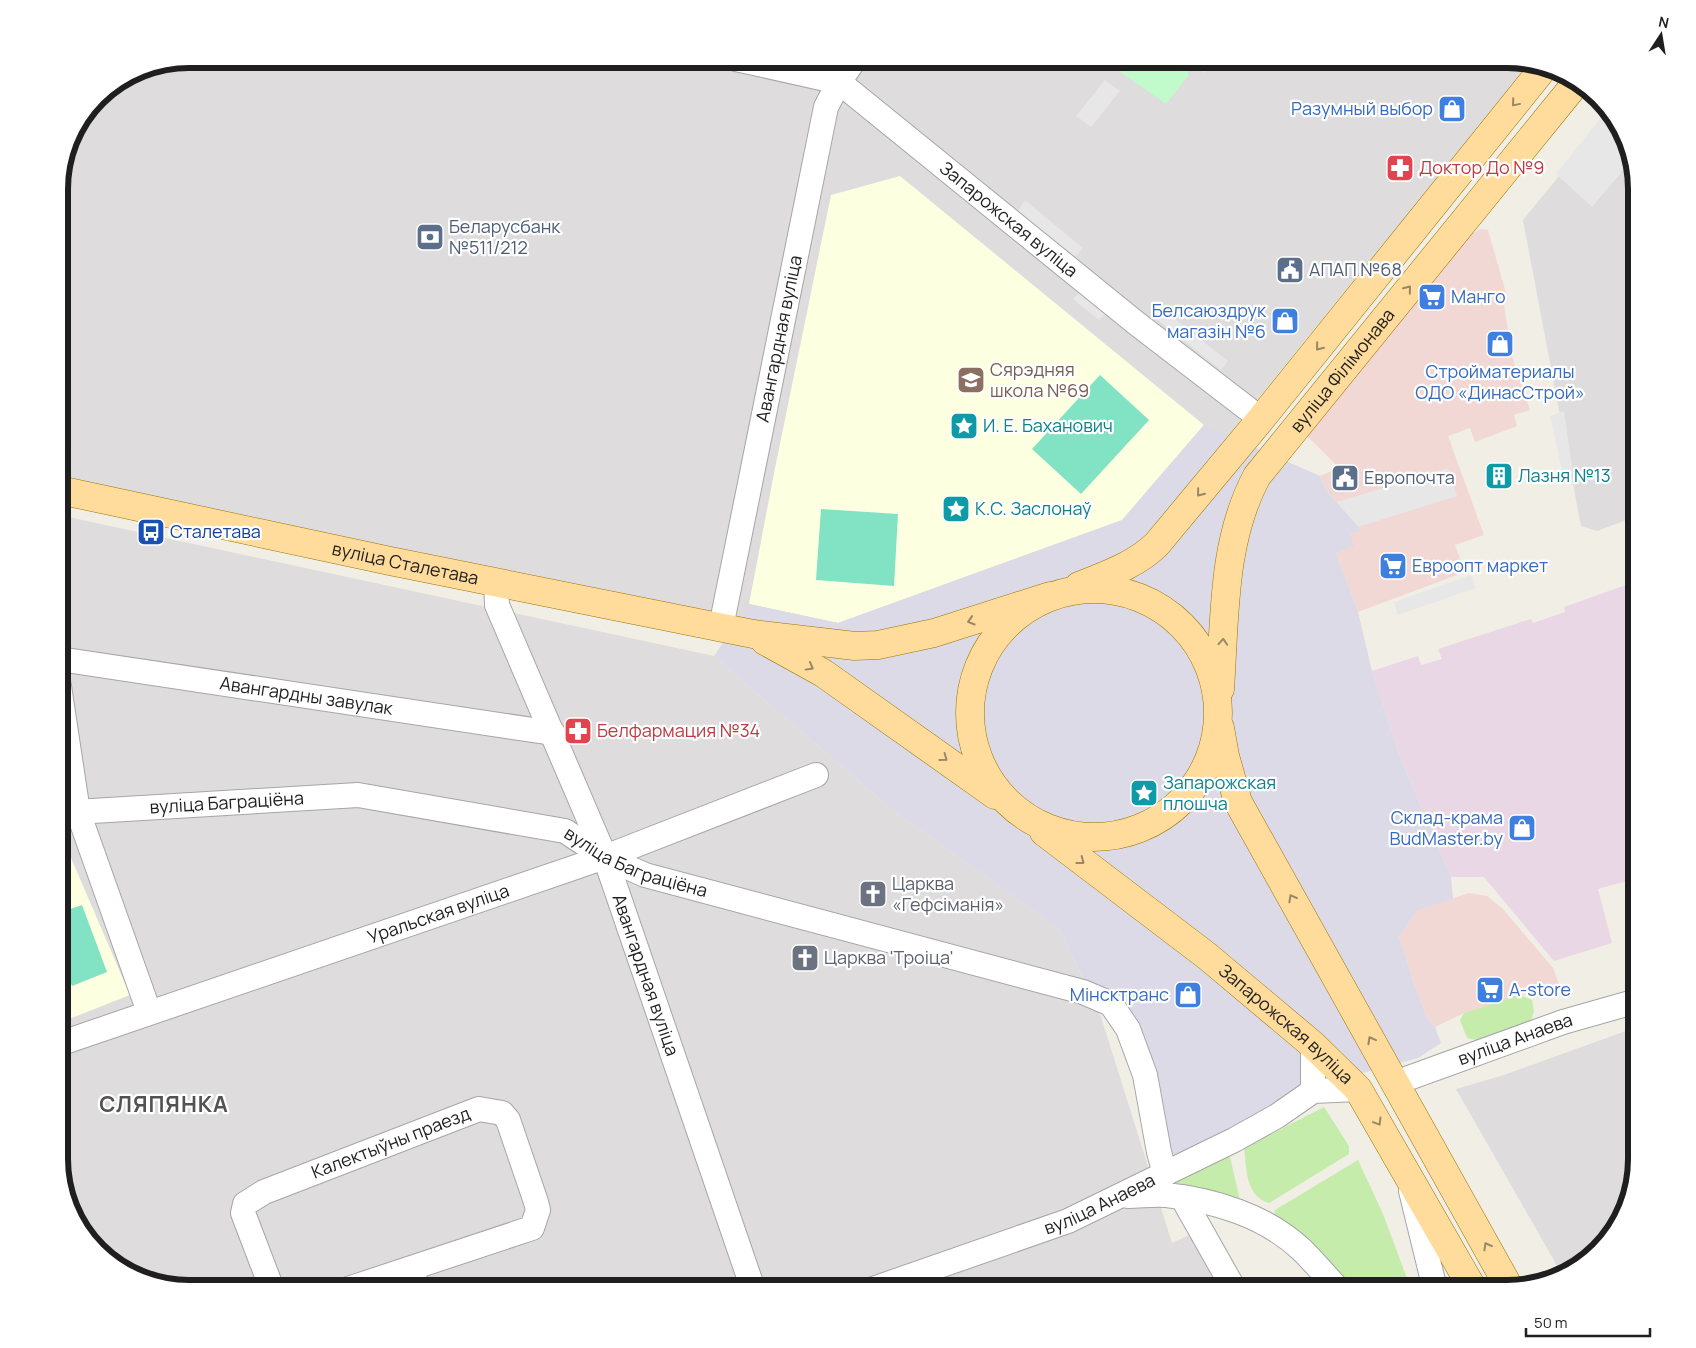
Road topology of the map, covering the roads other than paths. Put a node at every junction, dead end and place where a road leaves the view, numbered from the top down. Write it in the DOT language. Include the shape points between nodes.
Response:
graph roads {
  1 [pos="776,68"];
  2 [pos="849,68"];
  3 [pos="1540,72"];
  4 [pos="839,82"];
  5 [pos="1573,87"];
  6 [pos="1261,420"];
  7 [pos="68,492"];
  8 [pos="496,582"];
  9 [pos="1058,594"];
  10 [pos="721,627"];
  11 [pos="752,634"];
  12 [pos="68,660"];
  13 [pos="1219,714"];
  14 [pos="553,733"];
  15 [pos="816,775"];
  16 [pos="1008,804"];
  17 [pos="68,813"];
  18 [pos="1029,821"];
  19 [pos="605,857"];
  20 [pos="1628,1004"];
  21 [pos="149,1012"];
  22 [pos="68,1041"];
  23 [pos="1314,1045"];
  24 [pos="1395,1083"];
  25 [pos="1358,1089"];
  26 [pos="1313,1091"];
  27 [pos="1405,1168"];
  28 [pos="1165,1174"];
  29 [pos="1121,1197"];
  30 [pos="1182,1197"];
  31 [pos="414,1279"];
  32 [pos="269,1280"];
  33 [pos="750,1280"];
  34 [pos="899,1280"];
  35 [pos="1229,1280"];
  36 [pos="1330,1280"];
  37 [pos="1434,1280"];
  38 [pos="1468,1280"];
  39 [pos="1506,1280"];
  1 -- 4 [label="street, Запарожская вуліца"];
  2 -- 4 [label="street, Авангардная вуліца"];
  3 -- 6 [label="main road, вуліца Філімонава, one-way"];
  4 -- 6 [label="street, Запарожская вуліца"];
  4 -- 10 [label="street, Авангардная вуліца" via="826,107"];
  13 -- 5 [label="main road, вуліца Філімонава, one-way" via="1229,564 1238,518 1256,476"];
  6 -- 9 [label="main road, вуліца Філімонава, one-way" via="1147,554 1115,572"];
  7 -- 8 [label="main road, вуліца Сталетава"];
  8 -- 10 [label="main road, вуліца Сталетава"];
  8 -- 14 [label="street, Авангардная вуліца" via="497,605"];
  9 -- 11 [label="main road, one-way" via="934,632 878,645 854,646"];
  9 -- 13 [label="main road" via="1093,589 1120,592 1146,601 1169,615 1189,634 1204,656 1214,681"];
  9 -- 16 [label="main road" via="1023,611 1000,632 983,659 973,688 970,719 976,750 988,779"];
  10 -- 11 [label="main road, вуліца Сталетава"];
  11 -- 16 [label="main road, one-way" via="823,673"];
  12 -- 14 [label="street, Авангардны завулак"];
  13 -- 18 [label="main road" via="1214,746 1204,769 1172,808 1151,822 1127,832 1102,837 1052,831"];
  24 -- 13 [label="main road, one-way" via="1238,802 1225,756"];
  14 -- 19 [label="street, Авангардная вуліца"];
  15 -- 19 [label="street, Уральская вуліца"];
  16 -- 18 [label="main road"];
  17 -- 19 [label="street, вуліца Баграціёна" via="358,795 565,831"];
  17 -- 21 [label="street"];
  18 -- 23 [label="main road, Запарожская вуліца, one-way" via="1207,956"];
  19 -- 21 [label="street, Уральская вуліца"];
  19 -- 28 [label="street, вуліца Баграціёна" via="645,875 1084,992 1111,1004 1128,1029 1145,1074"];
  19 -- 33 [label="street, Авангардная вуліца"];
  20 -- 24 [label="street, вуліца Анаева" via="1563,1022"];
  21 -- 22 [label="street, Уральская вуліца"];
  23 -- 25 [label="main road, Запарожская вуліца"];
  23 -- 26 [label="street"];
  39 -- 24 [label="main road, one-way"];
  25 -- 26 [label="street"];
  25 -- 27 [label="main road, Запарожская вуліца, one-way"];
  26 -- 28 [label="street, вуліца Анаева" via="1268,1121"];
  27 -- 37 [label="street"];
  27 -- 38 [label="main road, Запарожская вуліца"];
  28 -- 29 [label="street, вуліца Анаева"];
  29 -- 30 [label="street"];
  29 -- 34 [label="street, вуліца Анаева" via="1068,1221"];
  30 -- 35 [label="street"];
  30 -- 36 [label="street" via="1223,1206 1278,1231 1302,1250"];
  31 -- 32 [label="street, Калектыўны праезд" via="532,1228 536,1202 508,1120 502,1113 479,1109 264,1192 245,1204 243,1213"];
}
